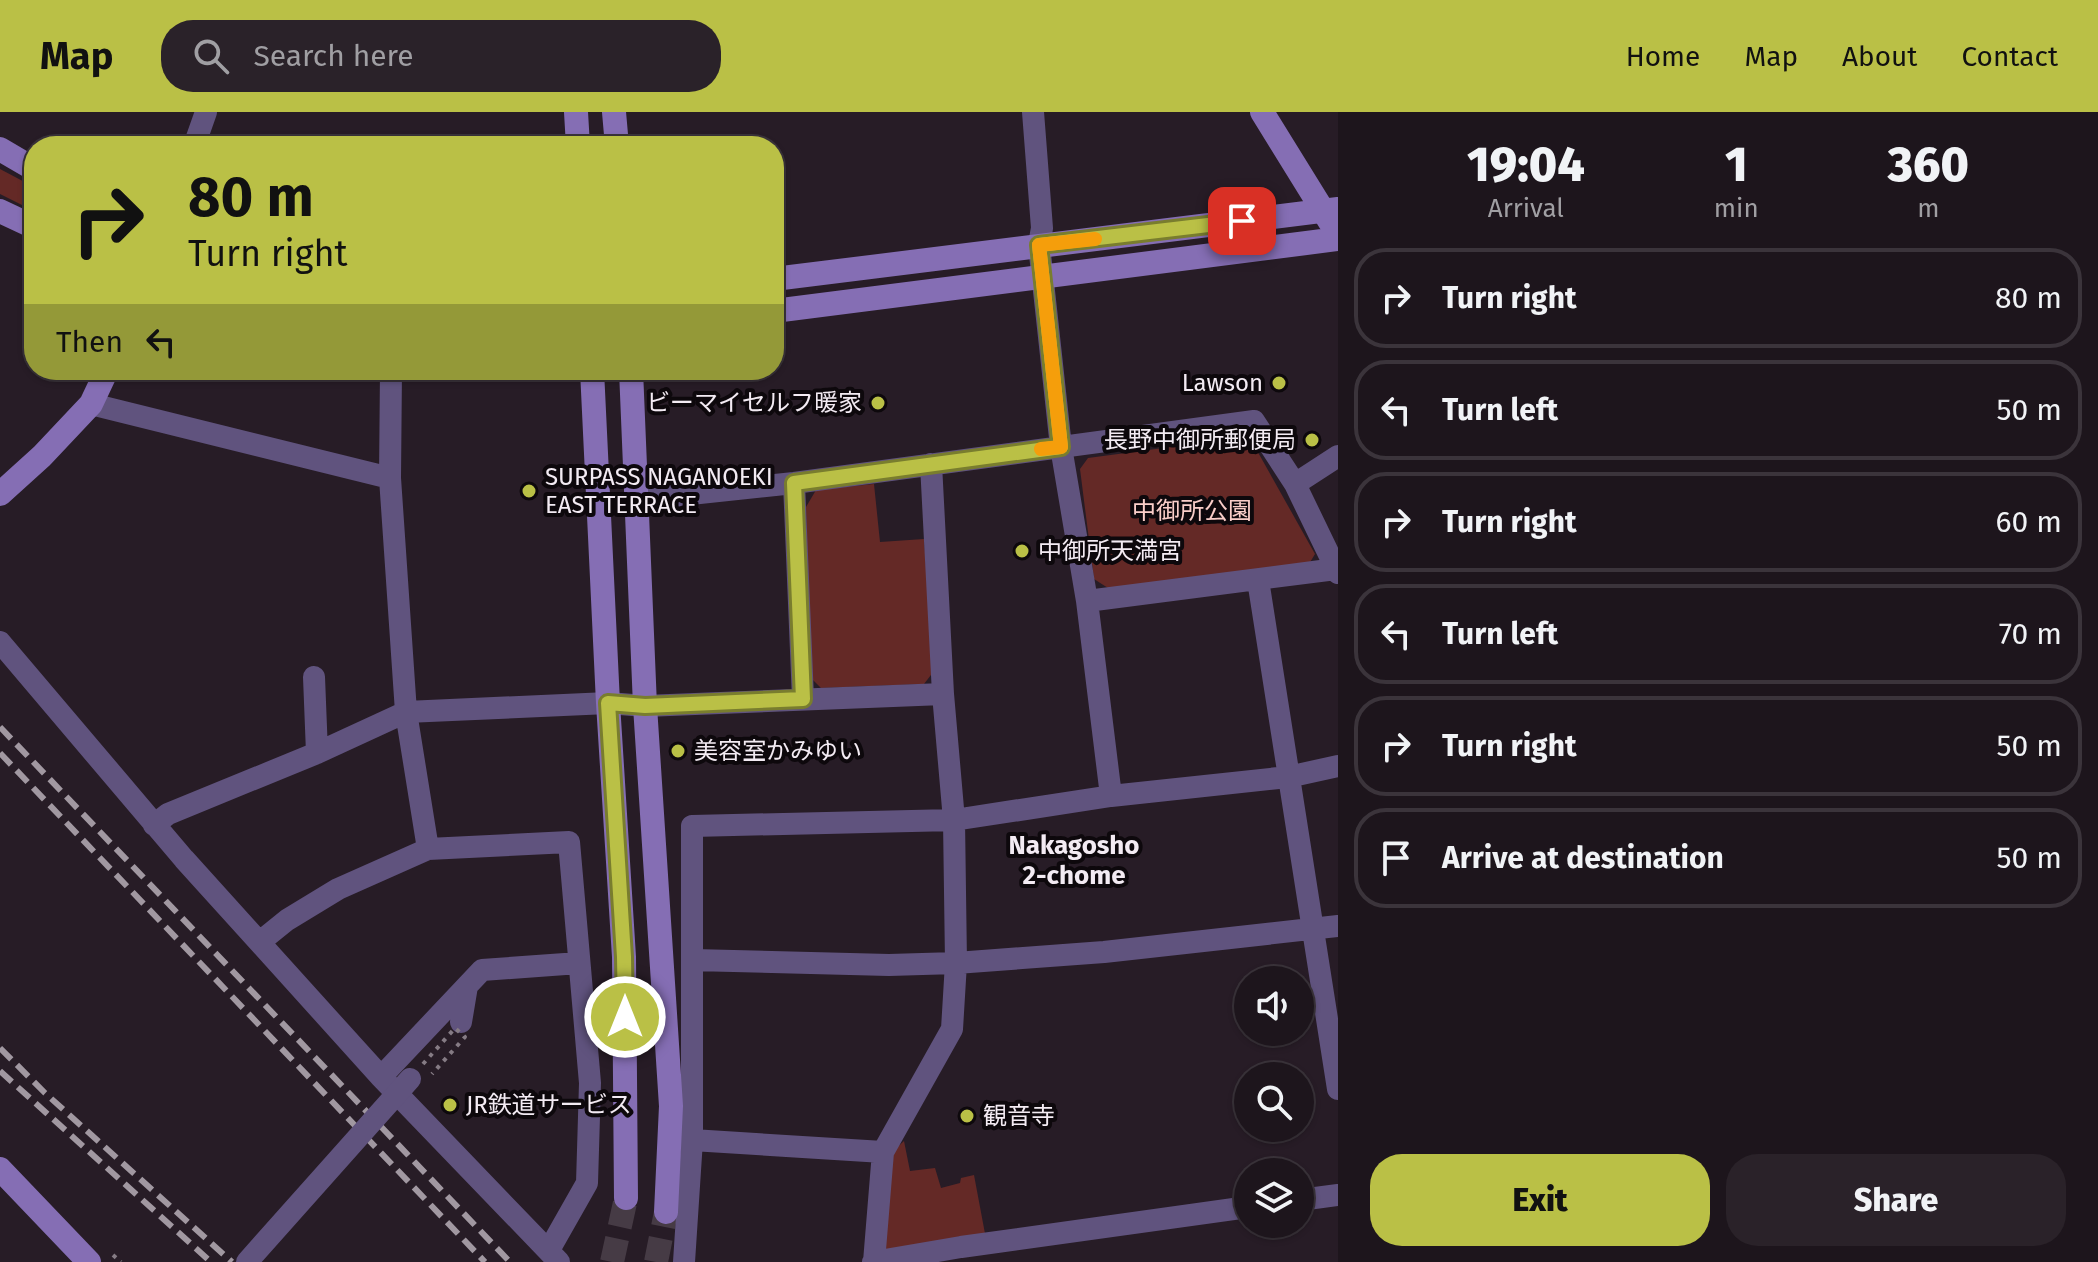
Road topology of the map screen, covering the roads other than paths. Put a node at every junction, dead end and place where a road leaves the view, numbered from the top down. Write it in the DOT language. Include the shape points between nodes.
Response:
graph roads {
  1 [pos="206,112"];
  2 [pos="576,112"];
  3 [pos="614,112"];
  4 [pos="1033,112"];
  5 [pos="1262,112"];
  6 [pos="198,136"];
  7 [pos="577,136"];
  8 [pos="616,136"];
  9 [pos="0,149"];
  10 [pos="24,163"];
  11 [pos="1331,210"];
  12 [pos="0,211"];
  13 [pos="24,222"];
  14 [pos="1338,238"];
  15 [pos="1039,245"];
  16 [pos="1042,277"];
  17 [pos="784,278"];
  18 [pos="784,310"];
  19 [pos="102,380"];
  20 [pos="391,380"];
  21 [pos="592,380"];
  22 [pos="632,380"];
  23 [pos="91,404"];
  24 [pos="1061,447"];
  25 [pos="1338,456"];
  26 [pos="931,464"];
  27 [pos="390,478"];
  28 [pos="794,483"];
  29 [pos="1295,484"];
  30 [pos="0,494"];
  31 [pos="638,505"];
  32 [pos="1337,571"];
  33 [pos="1258,580"];
  34 [pos="1087,601"];
  35 [pos="0,642"];
  36 [pos="314,677"];
  37 [pos="943,694"];
  38 [pos="803,699"];
  39 [pos="608,703"];
  40 [pos="645,706"];
  41 [pos="406,712"];
  42 [pos="317,753"];
  43 [pos="1338,766"];
  44 [pos="1288,777"];
  45 [pos="1111,796"];
  46 [pos="954,820"];
  47 [pos="154,825"];
  48 [pos="428,849"];
  49 [pos="1338,926"];
  50 [pos="1311,930"];
  51 [pos="261,941"];
  52 [pos="693,960"];
  53 [pos="579,963"];
  54 [pos="956,963"];
  55 [pos="467,986"];
  56 [pos="461,1022"];
  57 [pos="381,1077"];
  58 [pos="419,1078"];
  59 [pos="1338,1089"];
  60 [pos="692,1140"];
  61 [pos="883,1152"];
  62 [pos="0,1169"];
  63 [pos="1338,1195"];
  64 [pos="626,1198"];
  65 [pos="1314,1198"];
  66 [pos="1234,1209"];
  67 [pos="666,1212"];
  68 [pos="554,1256"];
  69 [pos="89,1262"];
  70 [pos="247,1262"];
  71 [pos="684,1262"];
  72 [pos="874,1262"];
  1 -- 6 [label="street"];
  2 -- 7 [label="street"];
  3 -- 8 [label="street"];
  4 -- 15 [label="street"];
  5 -- 11 [label="street"];
  9 -- 10 [label="street"];
  11 -- 14 [label="street"];
  11 -- 15 [label="street"];
  12 -- 13 [label="street"];
  14 -- 16 [label="street"];
  15 -- 16 [label="street"];
  15 -- 17 [label="street"];
  16 -- 18 [label="street"];
  16 -- 24 [label="street"];
  19 -- 23 [label="street"];
  20 -- 27 [label="street"];
  21 -- 39 [label="street"];
  22 -- 31 [label="street"];
  23 -- 27 [label="street"];
  23 -- 30 [label="street"];
  24 -- 26 [label="street"];
  24 -- 29 [label="street" via="1254,421"];
  24 -- 34 [label="street"];
  25 -- 29 [label="street"];
  26 -- 28 [label="street"];
  26 -- 37 [label="street"];
  27 -- 41 [label="street"];
  28 -- 31 [label="street" via="653,498"];
  28 -- 38 [label="street"];
  29 -- 32 [label="street"];
  31 -- 40 [label="street"];
  32 -- 33 [label="street"];
  33 -- 34 [label="street"];
  33 -- 44 [label="street"];
  34 -- 45 [label="street"];
  35 -- 47 [label="street"];
  36 -- 42 [label="street"];
  37 -- 38 [label="street"];
  37 -- 46 [label="street"];
  38 -- 40 [label="street"];
  39 -- 40 [label="street"];
  39 -- 41 [label="street"];
  39 -- 64 [label="street" via="624,957"];
  40 -- 67 [label="street" via="671,1106"];
  41 -- 42 [label="street"];
  41 -- 48 [label="street"];
  42 -- 47 [label="street" via="168,814"];
  43 -- 44 [label="street"];
  44 -- 45 [label="street"];
  44 -- 50 [label="street"];
  45 -- 46 [label="street"];
  46 -- 52 [label="street" via="692,826"];
  46 -- 54 [label="street"];
  47 -- 51 [label="street"];
  48 -- 51 [label="street" via="338,889"];
  48 -- 53 [label="street" via="569,842"];
  49 -- 50 [label="street"];
  50 -- 54 [label="street"];
  50 -- 59 [label="street"];
  51 -- 57 [label="street"];
  52 -- 54 [label="street"];
  52 -- 60 [label="street"];
  53 -- 55 [label="street" via="482,970"];
  53 -- 68 [label="street" via="590,1083 587,1183"];
  54 -- 61 [label="street" via="952,1029"];
  55 -- 56 [label="street"];
  55 -- 57 [label="street"];
  57 -- 68 [label="street"];
  58 -- 70 [label="street, bridge"];
  60 -- 61 [label="street"];
  60 -- 71 [label="street"];
  61 -- 72 [label="street"];
  62 -- 69 [label="street"];
  63 -- 65 [label="street"];
  66 -- 72 [label="street"];
}
